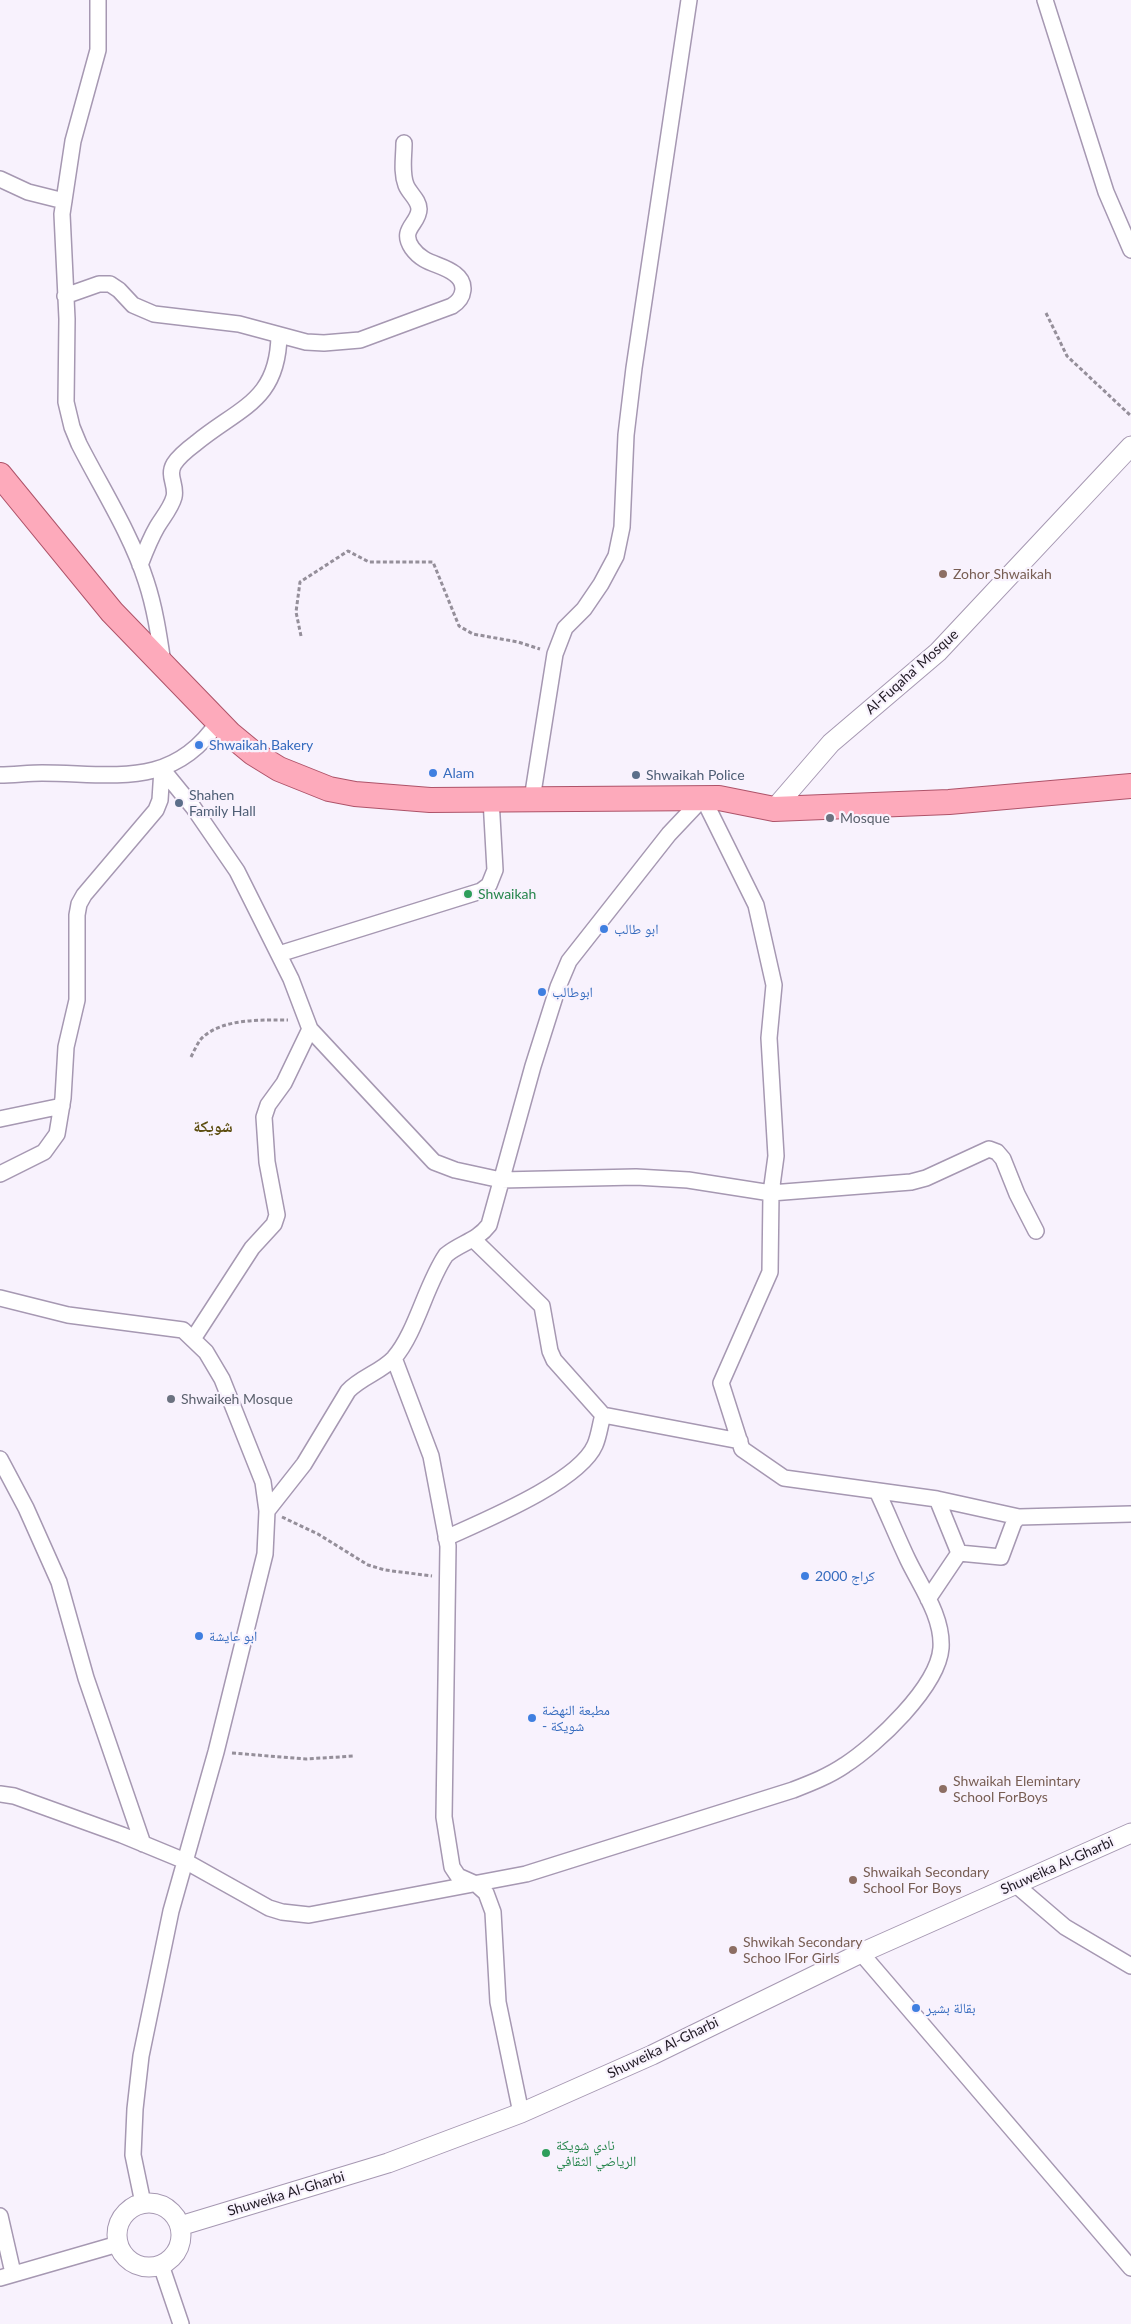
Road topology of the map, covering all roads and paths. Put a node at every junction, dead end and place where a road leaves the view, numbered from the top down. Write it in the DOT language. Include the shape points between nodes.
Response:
graph roads {
  1 [pos="98,0"];
  2 [pos="689,0"];
  3 [pos="1045,0"];
  4 [pos="404,143"];
  5 [pos="0,179"];
  6 [pos="64,201"];
  7 [pos="1131,250"];
  8 [pos="65,296"];
  9 [pos="1046,314"];
  10 [pos="279,335"];
  11 [pos="1131,416"];
  12 [pos="1131,446"];
  13 [pos="0,475"];
  14 [pos="140,565"];
  15 [pos="301,636"];
  16 [pos="555,654"];
  17 [pos="163,668"];
  18 [pos="218,722"];
  19 [pos="162,769"];
  20 [pos="0,775"];
  21 [pos="1131,786"];
  22 [pos="703,798"];
  23 [pos="491,799"];
  24 [pos="532,799"];
  25 [pos="774,809"];
  26 [pos="279,954"];
  27 [pos="308,1024"];
  28 [pos="191,1057"];
  29 [pos="62,1106"];
  30 [pos="0,1119"];
  31 [pos="0,1174"];
  32 [pos="501,1180"];
  33 [pos="771,1193"];
  34 [pos="1036,1231"];
  35 [pos="474,1240"];
  36 [pos="0,1298"];
  37 [pos="192,1339"];
  38 [pos="394,1358"];
  39 [pos="603,1416"];
  40 [pos="740,1441"];
  41 [pos="0,1459"];
  42 [pos="877,1491"];
  43 [pos="937,1499"];
  44 [pos="267,1511"];
  45 [pos="1131,1514"];
  46 [pos="1019,1517"];
  47 [pos="446,1538"];
  48 [pos="959,1553"];
  49 [pos="448,1577"];
  50 [pos="928,1599"];
  51 [pos="216,1752"];
  52 [pos="354,1756"];
  53 [pos="0,1794"];
  54 [pos="1131,1834"];
  55 [pos="143,1844"];
  56 [pos="185,1861"];
  57 [pos="476,1884"];
  58 [pos="1016,1885"];
  59 [pos="861,1953"];
  60 [pos="1131,1966"];
  61 [pos="521,2113"];
  62 [pos="143,2203"];
  63 [pos="0,2216"];
  64 [pos="180,2226"];
  65 [pos="118,2244"];
  66 [pos="161,2265"];
  67 [pos="1131,2268"];
  68 [pos="7,2275"];
  69 [pos="180,2324"];
  1 -- 6 [label="street" via="98,50 74,140"];
  2 -- 16 [label="street" via="633,378 626,435 622,527 616,556 584,609 565,628"];
  3 -- 7 [label="street" via="1106,192"];
  4 -- 10 [label="street" via="404,177 419,208 409,229 409,240 413,249 428,262 457,276 463,287 459,300 452,306 360,340 306,342"];
  5 -- 6 [label="street" via="28,192"];
  6 -- 8 [label="street"];
  8 -- 10 [label="street" via="98,284 110,284 133,305 154,314 217,320"];
  8 -- 14 [label="street" via="66,402 72,427"];
  9 -- 11 [label="path" via="1067,356"];
  10 -- 14 [label="street" via="276,363 265,389 245,410 208,433 173,465 173,500"];
  12 -- 25 [label="street, Al-Fuqaha' Mosque" via="938,652 831,743"];
  13 -- 17 [label="main road" via="112,612"];
  14 -- 17 [label="street" via="153,605"];
  15 -- 16 [label="path" via="296,612 300,582 348,551 369,562 433,562 459,626 473,634 518,642"];
  16 -- 24 [label="street"];
  17 -- 18 [label="main road"];
  18 -- 19 [label="street" via="201,744"];
  18 -- 23 [label="main road" via="266,762 322,787 355,794 430,800"];
  19 -- 20 [label="street" via="129,776"];
  19 -- 26 [label="street" via="194,807 221,847"];
  19 -- 29 [label="street" via="160,800 156,810 79,904 77,1000 66,1047"];
  21 -- 25 [label="main road" via="949,802"];
  22 -- 24 [label="main road"];
  22 -- 25 [label="main road"];
  22 -- 32 [label="street" via="669,834 569,960 533,1066"];
  22 -- 33 [label="street" via="756,905 774,985 769,1038 776,1156"];
  23 -- 24 [label="main road"];
  23 -- 26 [label="street" via="495,870 489,885 481,891"];
  26 -- 27 [label="street"];
  27 -- 28 [label="path" via="262,1020 222,1026 201,1039"];
  27 -- 32 [label="street" via="434,1162"];
  27 -- 37 [label="street" via="284,1083 264,1117 267,1162 277,1215 274,1224 252,1248"];
  29 -- 30 [label="street"];
  29 -- 31 [label="street" via="58,1134 44,1152"];
  32 -- 33 [label="street" via="636,1177 688,1180"];
  32 -- 35 [label="street" via="489,1225"];
  33 -- 34 [label="street" via="911,1182 989,1150 997,1152 1003,1159"];
  33 -- 40 [label="street" via="770,1272 721,1383"];
  35 -- 38 [label="street" via="446,1255"];
  35 -- 39 [label="street" via="542,1306 554,1360"];
  36 -- 37 [label="street" via="68,1315 183,1330"];
  37 -- 44 [label="street" via="206,1352 222,1380 263,1482"];
  38 -- 44 [label="street" via="356,1382 348,1391 304,1464"];
  38 -- 47 [label="street" via="431,1456"];
  39 -- 40 [label="street"];
  39 -- 47 [label="street" via="594,1446 575,1470 491,1518"];
  40 -- 42 [label="street" via="742,1449 784,1478"];
  41 -- 55 [label="street" via="59,1582 86,1678"];
  42 -- 43 [label="street"];
  42 -- 50 [label="street"];
  43 -- 46 [label="street"];
  43 -- 48 [label="street"];
  44 -- 49 [label="path" via="318,1534 368,1565"];
  44 -- 51 [label="street" via="265,1554"];
  45 -- 46 [label="street"];
  46 -- 48 [label="street" via="1014,1522 1001,1557"];
  47 -- 49 [label="street"];
  48 -- 50 [label="street"];
  49 -- 57 [label="street" via="444,1817 452,1867 458,1876"];
  50 -- 57 [label="street" via="936,1614 941,1647 929,1681 911,1705 872,1745 845,1765 794,1790 526,1874"];
  51 -- 52 [label="path" via="306,1759"];
  51 -- 56 [label="street"];
  53 -- 55 [label="street" via="14,1796"];
  54 -- 58 [label="street, Shuweika Al-Gharbi"];
  55 -- 56 [label="street"];
  56 -- 57 [label="street" via="268,1908 296,1915"];
  56 -- 62 [label="street" via="171,1911 140,2065 133,2155"];
  57 -- 61 [label="street" via="486,1893 493,1912 498,2002"];
  58 -- 59 [label="street, Shuweika Al-Gharbi"];
  58 -- 60 [label="street" via="1065,1927"];
  59 -- 61 [label="street, Shuweika Al-Gharbi" via="652,2055"];
  59 -- 67 [label="street"];
  61 -- 64 [label="street, Shuweika Al-Gharbi" via="388,2163"];
  62 -- 64 [label="street" via="154,2202 170,2210"];
  62 -- 65 [label="street" via="132,2207 119,2222"];
  63 -- 68 [label="street"];
  64 -- 66 [label="street" via="181,2240 177,2251"];
  65 -- 66 [label="street" via="131,2262 149,2267"];
  65 -- 68 [label="street"];
  66 -- 69 [label="street"];
}
